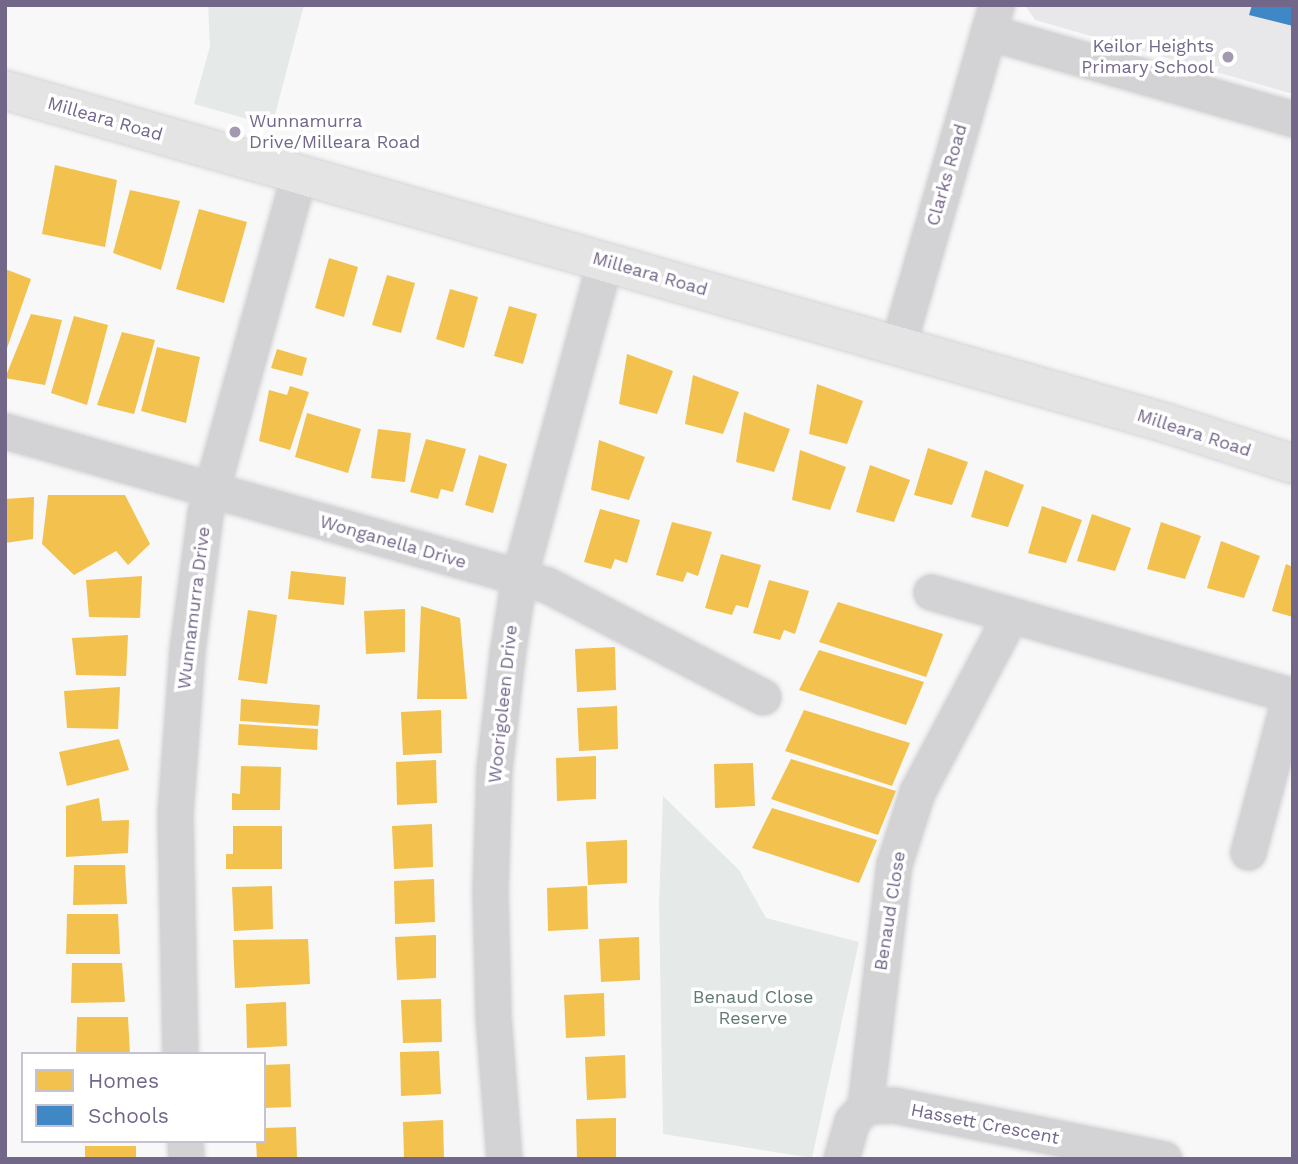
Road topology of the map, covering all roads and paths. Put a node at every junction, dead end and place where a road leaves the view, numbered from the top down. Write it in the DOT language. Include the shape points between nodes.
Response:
graph roads {
  1 [pos="992,13"];
  2 [pos="5,90"];
  3 [pos="1293,119"];
  4 [pos="299,174"];
  5 [pos="605,261"];
  6 [pos="898,345"];
  7 [pos="5,431"];
  8 [pos="1293,464"];
  9 [pos="209,490"];
  10 [pos="519,577"];
  11 [pos="931,592"];
  12 [pos="1010,616"];
  13 [pos="1291,695"];
  14 [pos="764,697"];
  15 [pos="1248,852"];
  16 [pos="180,1052"];
  17 [pos="866,1106"];
  18 [pos="504,1159"];
  19 [pos="841,1159"];
  20 [pos="1164,1159"];
  1 -- 3 [label="street"];
  1 -- 6 [label="street, Clarks Road"];
  2 -- 4 [label="main road, Milleara Road"];
  4 -- 5 [label="main road, Milleara Road"];
  4 -- 9 [label="street, Wunnamurra Drive"];
  5 -- 6 [label="main road, Milleara Road"];
  5 -- 10 [label="street, Woorigoleen Drive"];
  6 -- 8 [label="main road, Milleara Road"];
  7 -- 9 [label="street, Wonganella Drive"];
  9 -- 10 [label="street, Wonganella Drive"];
  9 -- 16 [label="street, Wunnamurra Drive" via="187,650 174,813"];
  10 -- 14 [label="street, Wonganella Drive" via="547,585"];
  10 -- 18 [label="street, Woorigoleen Drive" via="494,769 490,889 493,1015"];
  11 -- 12 [label="street"];
  12 -- 13 [label="street"];
  12 -- 17 [label="street, Benaud Close" via="917,792 894,864"];
  13 -- 15 [label="street"];
  17 -- 19 [label="street" via="852,1121"];
  17 -- 20 [label="street, Hassett Crescent" via="894,1105"];
}
